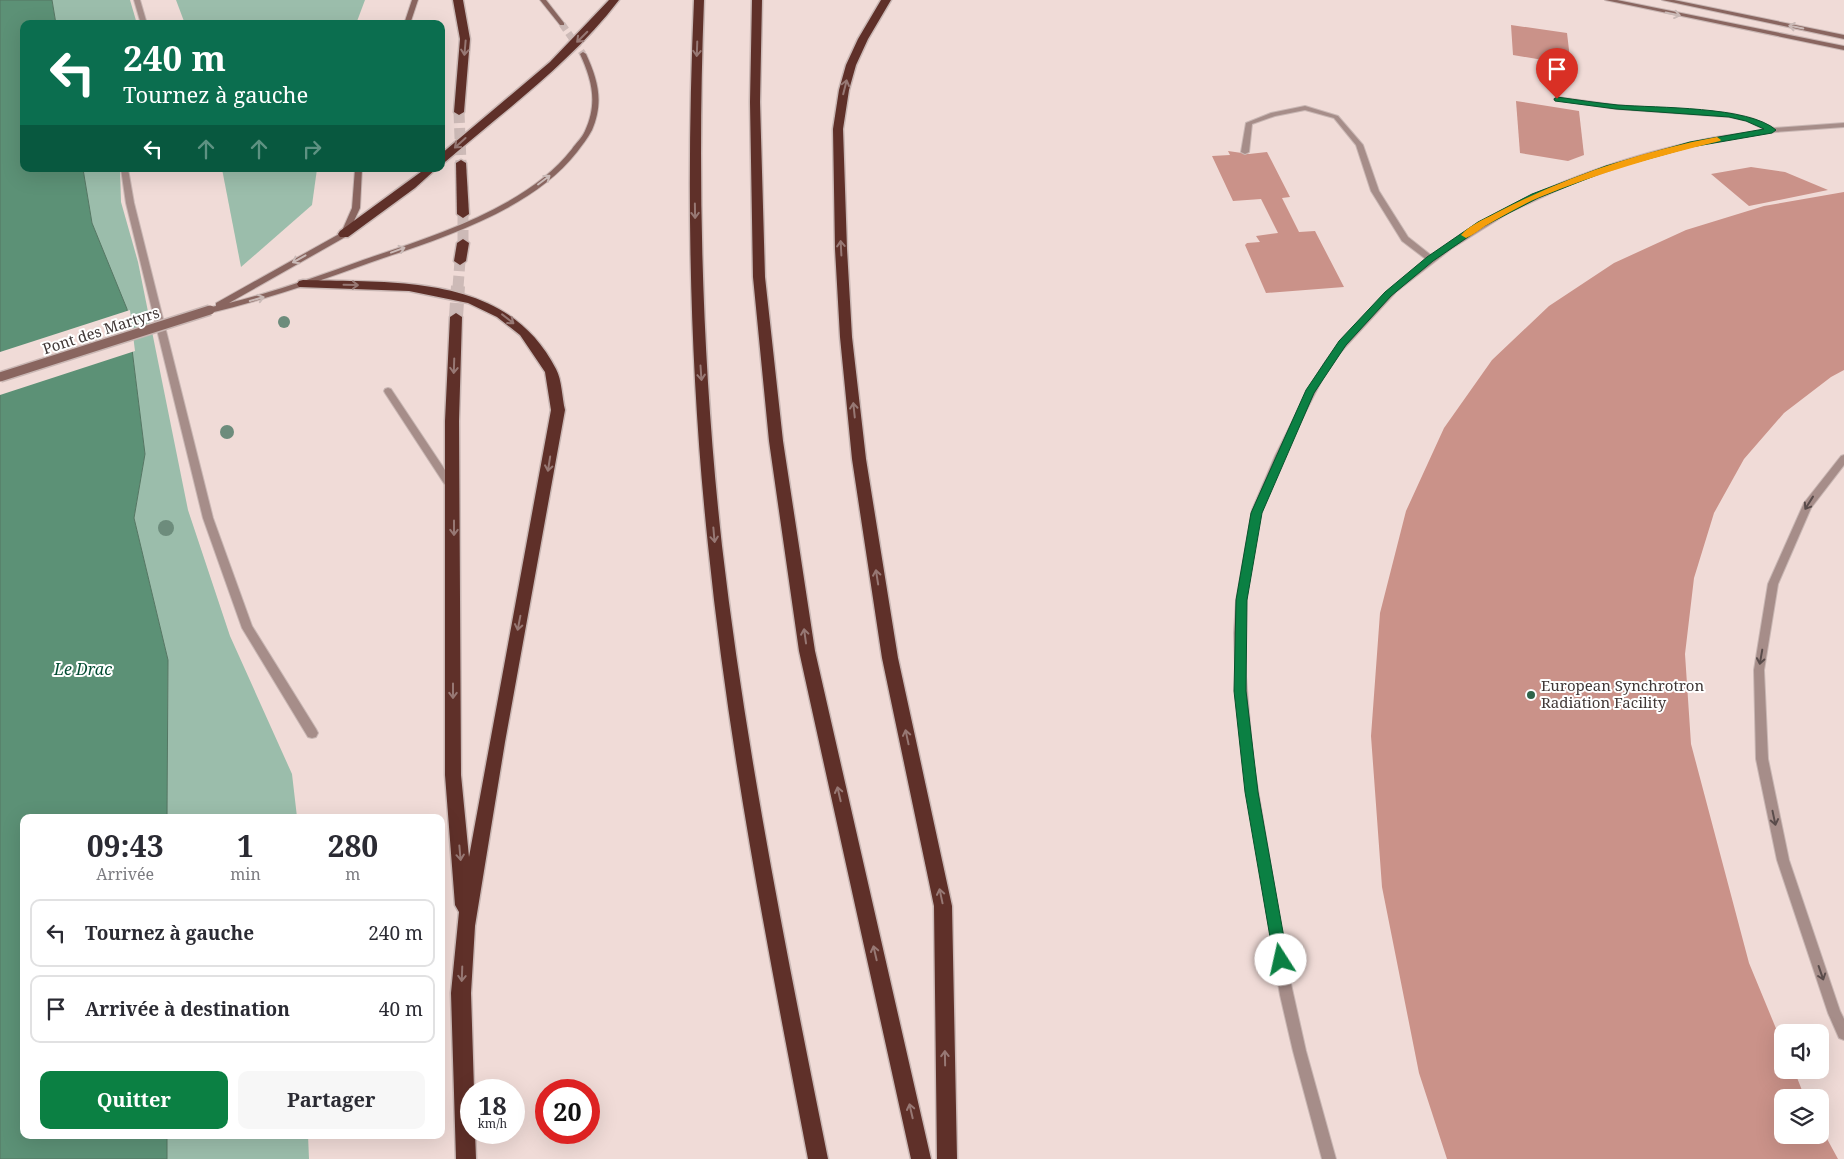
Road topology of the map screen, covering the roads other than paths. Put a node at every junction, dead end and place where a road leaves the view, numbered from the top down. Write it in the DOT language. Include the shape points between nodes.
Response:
graph roads {
  1 [pos="137,0"];
  2 [pos="415,0"];
  3 [pos="458,0"];
  4 [pos="544,0"];
  5 [pos="614,0"];
  6 [pos="699,0"];
  7 [pos="757,0"];
  8 [pos="886,0"];
  9 [pos="1608,0"];
  10 [pos="1665,0"];
  11 [pos="143,20"];
  12 [pos="408,20"];
  13 [pos="562,24"];
  14 [pos="1844,37"];
  15 [pos="1844,48"];
  16 [pos="582,54"];
  17 [pos="1557,99"];
  18 [pos="459,112"];
  19 [pos="1844,126"];
  20 [pos="1772,130"];
  21 [pos="1245,152"];
  22 [pos="445,157"];
  23 [pos="461,163"];
  24 [pos="125,172"];
  25 [pos="358,172"];
  26 [pos="427,172"];
  27 [pos="463,214"];
  28 [pos="344,234"];
  29 [pos="463,243"];
  30 [pos="1430,259"];
  31 [pos="460,261"];
  32 [pos="303,284"];
  33 [pos="210,310"];
  34 [pos="456,317"];
  35 [pos="0,378"];
  36 [pos="388,391"];
  37 [pos="1842,463"];
  38 [pos="454,491"];
  39 [pos="312,733"];
  40 [pos="466,926"];
  41 [pos="1844,1033"];
  42 [pos="466,1159"];
  43 [pos="818,1159"];
  44 [pos="921,1159"];
  45 [pos="947,1159"];
  46 [pos="1329,1159"];
  1 -- 11 [label="lane"];
  2 -- 12 [label="main road"];
  3 -- 18 [label="highway, one-way" via="466,39"];
  4 -- 13 [label="main road"];
  5 -- 22 [label="highway, one-way" via="566,52"];
  6 -- 43 [label="highway, one-way" via="694,148 695,279 715,545 752,798"];
  44 -- 7 [label="highway, one-way" via="807,651 776,441 759,277 755,102"];
  45 -- 8 [label="highway, one-way" via="943,906 885,629 859,459 846,337 838,147 844,90 863,39"];
  9 -- 15 [label="main road, one-way"];
  14 -- 10 [label="main road, one-way"];
  32 -- 16 [label="main road, one-way" via="494,212 547,178 586,136 592,117 595,98 593,76"];
  17 -- 20 [label="lane" via="1616,107 1729,115 1749,119"];
  19 -- 20 [label="lane"];
  20 -- 30 [label="lane" via="1690,145 1609,168 1535,196 1481,224"];
  21 -- 30 [label="lane" via="1249,123 1305,108 1336,117 1358,145 1375,191 1404,238"];
  23 -- 27 [label="highway"];
  24 -- 39 [label="lane" via="208,518 246,628"];
  25 -- 28 [label="main road" via="356,208"];
  26 -- 28 [label="highway"];
  28 -- 33 [label="main road, one-way"];
  29 -- 31 [label="highway"];
  30 -- 46 [label="lane" via="1388,294 1343,343 1310,392 1256,513 1242,600 1240,691 1252,792 1291,1016"];
  33 -- 32 [label="main road, one-way"];
  32 -- 40 [label="highway, one-way" via="409,287 471,300 501,314 524,332 551,371 558,410"];
  33 -- 35 [label="main road, Pont des Martyrs, bridge"];
  34 -- 38 [label="highway, one-way" via="452,421"];
  36 -- 38 [label="lane"];
  37 -- 41 [label="lane, one-way" via="1807,506 1773,584 1759,670 1762,759 1783,860 1834,1013"];
  38 -- 40 [label="highway, one-way" via="453,775"];
  40 -- 42 [label="highway, one-way" via="461,993"];
}
